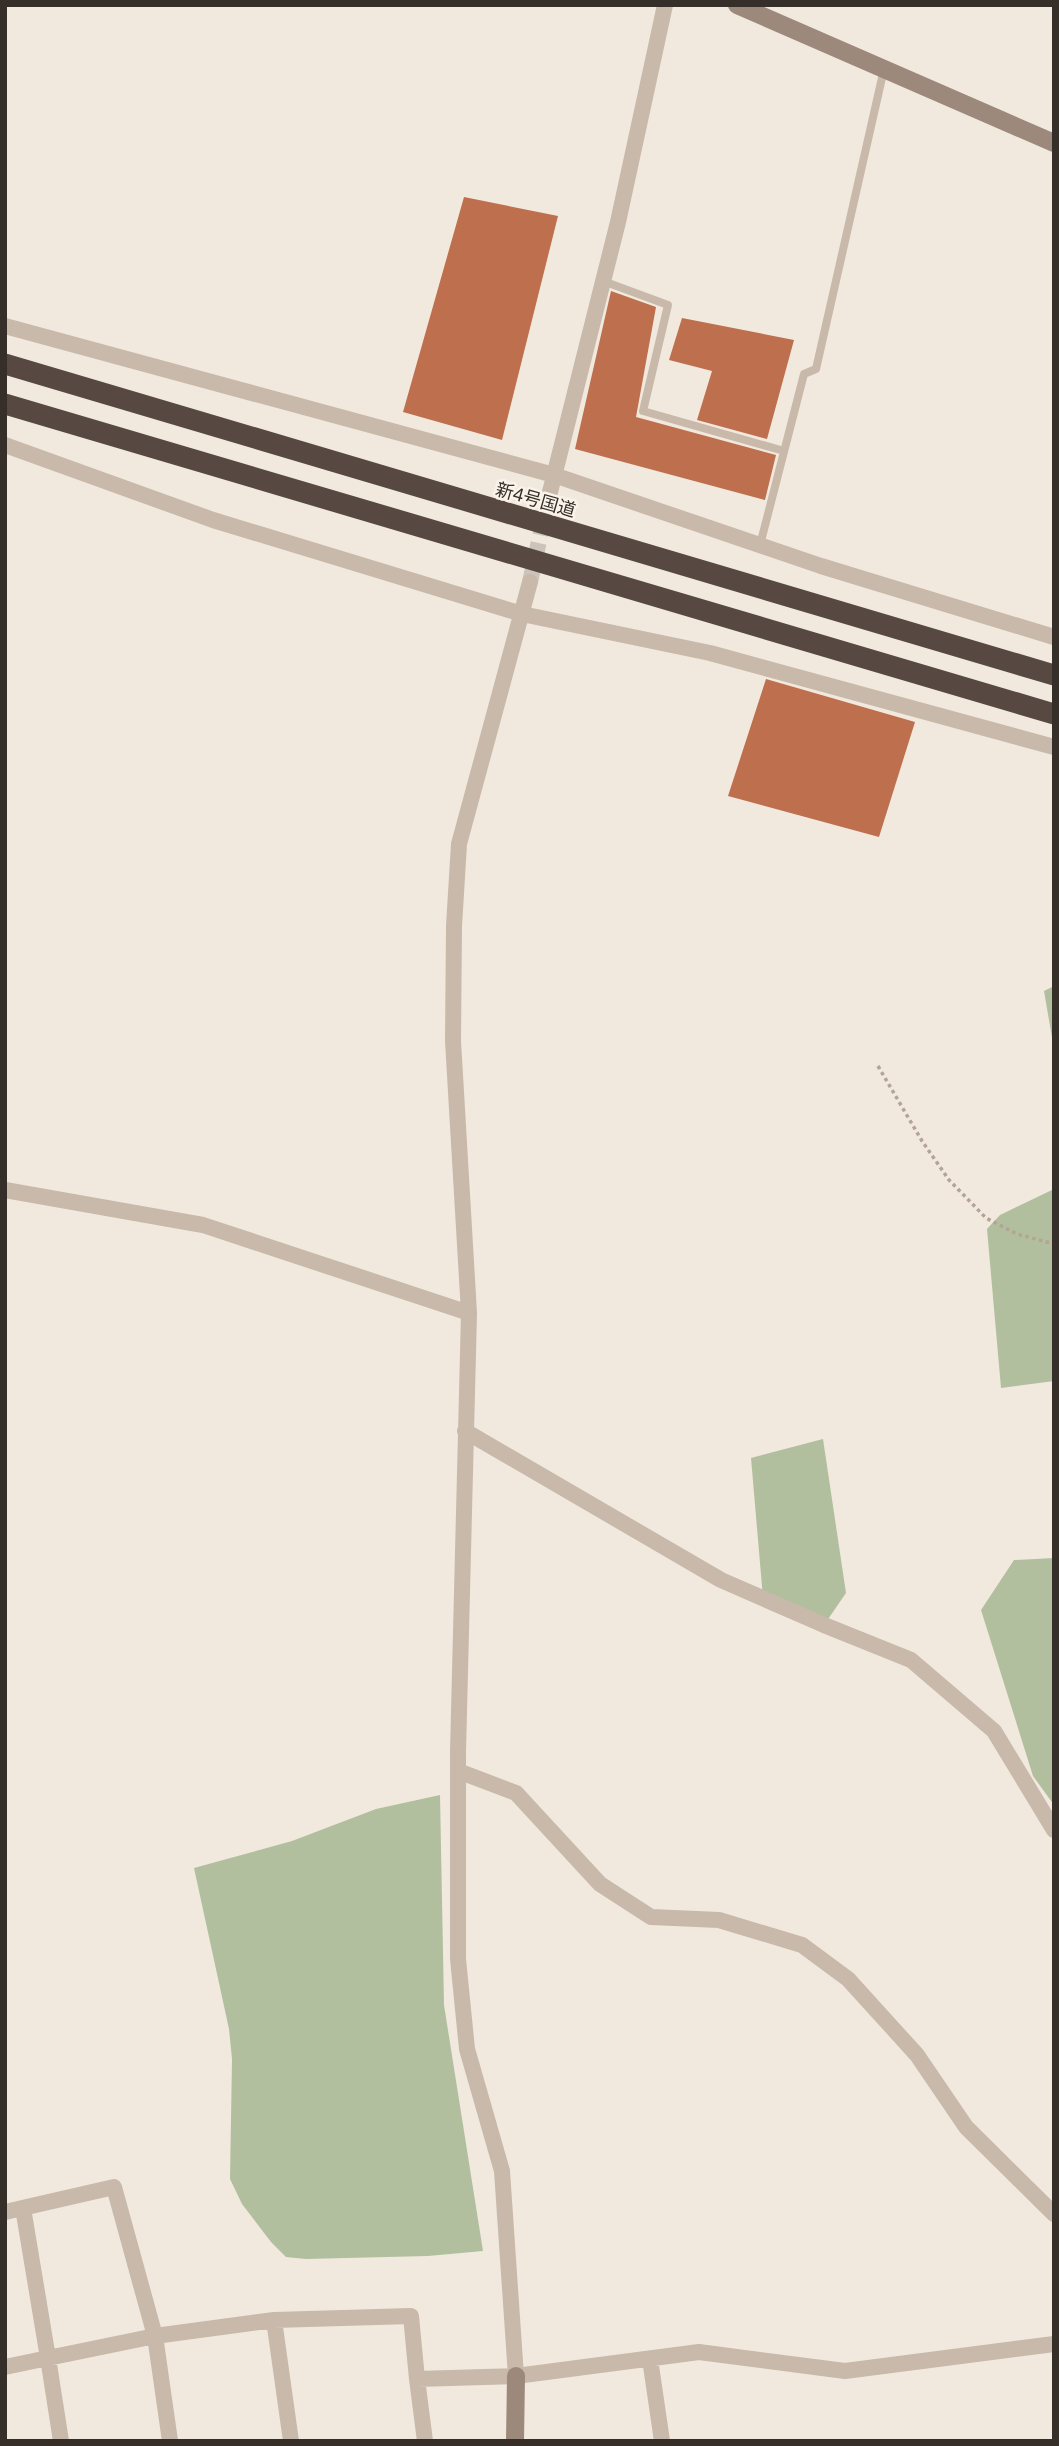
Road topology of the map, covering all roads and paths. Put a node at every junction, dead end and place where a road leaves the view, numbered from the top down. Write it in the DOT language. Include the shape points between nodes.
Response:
graph roads {
  1 [pos="665,5"];
  2 [pos="737,5"];
  3 [pos="884,69"];
  4 [pos="1054,143"];
  5 [pos="603,281"];
  6 [pos="5,326"];
  7 [pos="5,364"];
  8 [pos="5,404"];
  9 [pos="5,444"];
  10 [pos="784,451"];
  11 [pos="554,475"];
  12 [pos="548,500"];
  13 [pos="760,545"];
  14 [pos="530,582"];
  15 [pos="522,614"];
  16 [pos="1054,637"];
  17 [pos="1054,675"];
  18 [pos="1054,714"];
  19 [pos="1054,747"];
  20 [pos="878,1066"];
  21 [pos="5,1190"];
  22 [pos="1054,1244"];
  23 [pos="469,1313"];
  24 [pos="465,1432"];
  25 [pos="458,1771"];
  26 [pos="1054,1830"];
  27 [pos="23,2208"];
  28 [pos="5,2212"];
  29 [pos="1054,2214"];
  30 [pos="274,2320"];
  31 [pos="155,2336"];
  32 [pos="1054,2344"];
  33 [pos="48,2358"];
  34 [pos="650,2359"];
  35 [pos="5,2367"];
  36 [pos="516,2376"];
  37 [pos="417,2379"];
  38 [pos="61,2441"];
  39 [pos="170,2441"];
  40 [pos="291,2441"];
  41 [pos="425,2441"];
  42 [pos="515,2441"];
  43 [pos="662,2441"];
  1 -- 5 [label="street"];
  2 -- 3 [label="street"];
  3 -- 4 [label="street"];
  3 -- 10 [label="lane" via="816,369 804,374"];
  5 -- 10 [label="lane" via="668,305 643,411"];
  5 -- 11 [label="street"];
  6 -- 11 [label="street"];
  7 -- 17 [label="highway, 新4号国道"];
  8 -- 18 [label="highway"];
  9 -- 15 [label="street" via="213,520"];
  10 -- 13 [label="lane"];
  11 -- 12 [label="street"];
  11 -- 13 [label="street"];
  13 -- 16 [label="street"];
  14 -- 15 [label="street"];
  15 -- 19 [label="street" via="710,653"];
  15 -- 23 [label="street" via="459,844 453,1041"];
  20 -- 22 [label="path" via="949,1180 986,1218 1017,1234"];
  21 -- 23 [label="street" via="203,1225"];
  23 -- 24 [label="street"];
  24 -- 25 [label="street"];
  24 -- 26 [label="street" via="721,1580 911,1660 995,1731"];
  25 -- 29 [label="street" via="516,1793 600,1884 651,1917 719,1920 802,1945 848,1979 917,2055 966,2127"];
  25 -- 36 [label="street" via="458,1959 467,2049 502,2171"];
  27 -- 28 [label="street"];
  27 -- 31 [label="street" via="114,2187"];
  27 -- 33 [label="street"];
  30 -- 31 [label="street"];
  30 -- 37 [label="street" via="411,2316"];
  30 -- 40 [label="street"];
  31 -- 33 [label="street"];
  31 -- 39 [label="street"];
  32 -- 34 [label="street" via="845,2371 699,2352"];
  33 -- 35 [label="street"];
  33 -- 38 [label="street"];
  34 -- 36 [label="street"];
  34 -- 43 [label="street"];
  36 -- 37 [label="street"];
  36 -- 42 [label="street"];
  37 -- 41 [label="street"];
}
